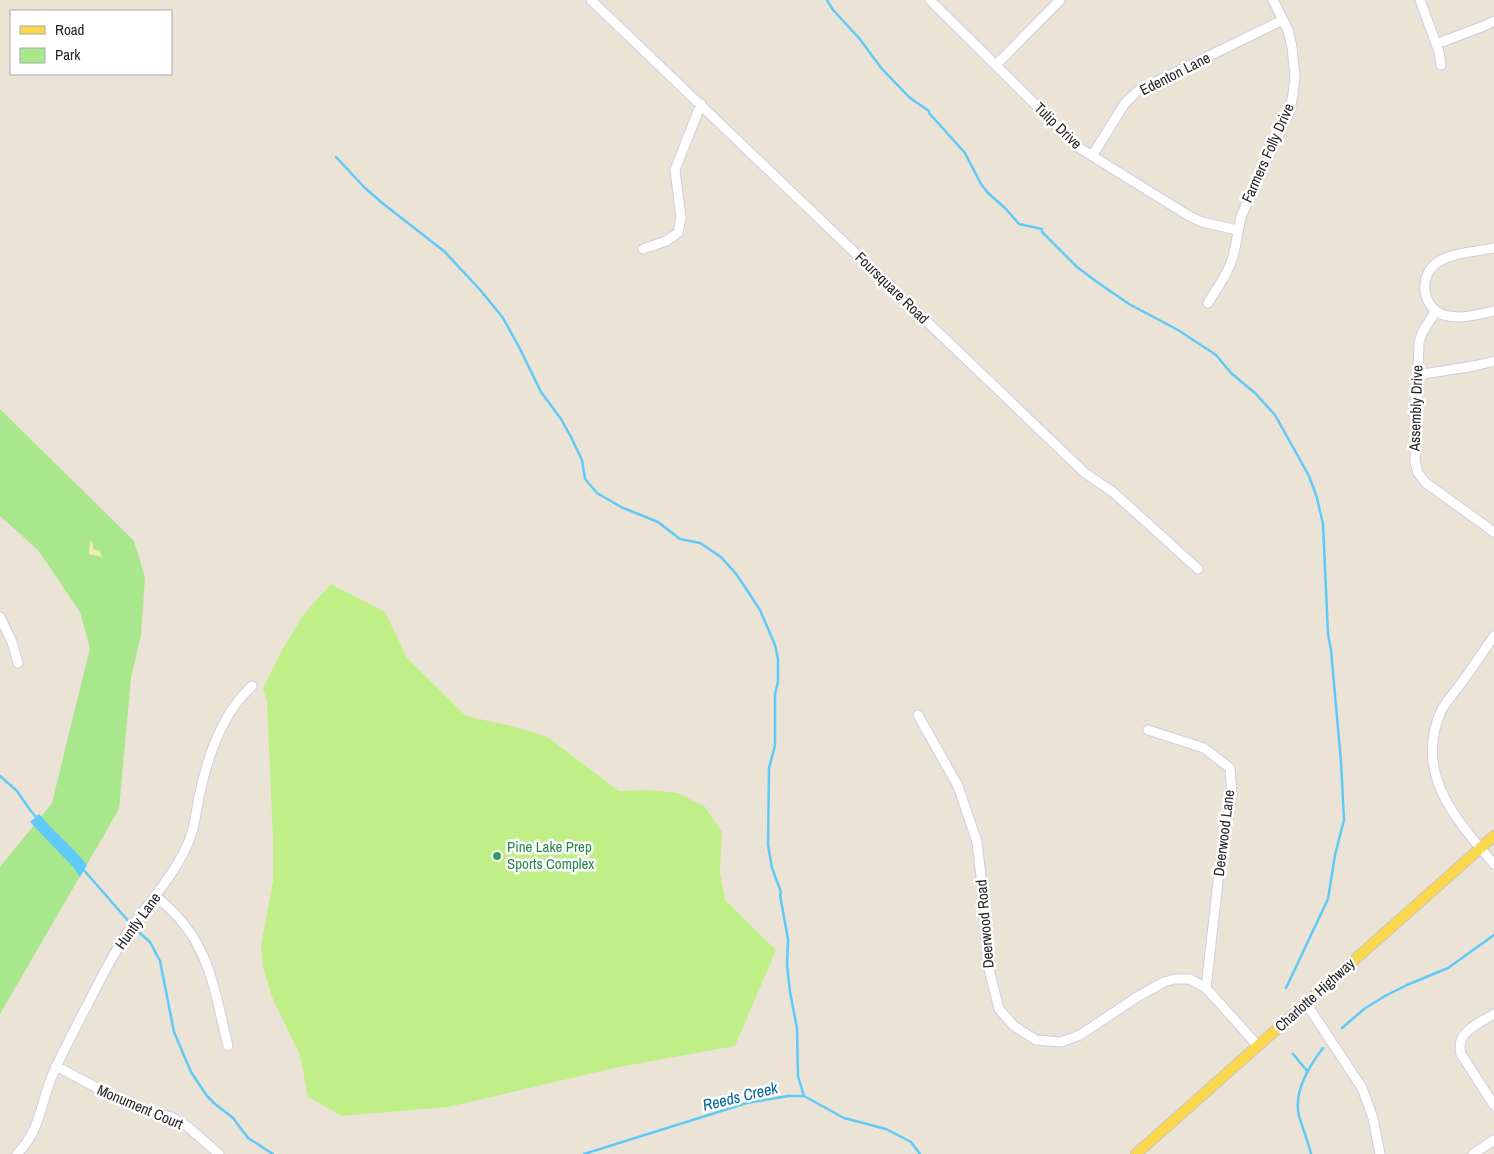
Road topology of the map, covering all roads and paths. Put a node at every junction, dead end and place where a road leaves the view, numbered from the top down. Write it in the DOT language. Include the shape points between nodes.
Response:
graph roads {
  1 [pos="591,0"];
  2 [pos="930,0"];
  3 [pos="1060,0"];
  4 [pos="1273,0"];
  5 [pos="1420,0"];
  6 [pos="1283,20"];
  7 [pos="1494,21"];
  8 [pos="1436,44"];
  9 [pos="996,65"];
  10 [pos="1441,65"];
  11 [pos="701,104"];
  12 [pos="1092,156"];
  13 [pos="1237,230"];
  14 [pos="1494,248"];
  15 [pos="643,249"];
  16 [pos="1208,303"];
  17 [pos="1436,311"];
  18 [pos="1494,311"];
  19 [pos="1494,361"];
  20 [pos="1417,375"];
  21 [pos="1494,532"];
  22 [pos="1198,569"];
  23 [pos="0,617"];
  24 [pos="1494,636"];
  25 [pos="18,663"];
  26 [pos="252,686"];
  27 [pos="918,715"];
  28 [pos="1148,730"];
  29 [pos="1494,836"];
  30 [pos="1480,848"];
  31 [pos="1494,864"];
  32 [pos="156,896"];
  33 [pos="1206,988"];
  34 [pos="1306,1003"];
  35 [pos="1491,1015"];
  36 [pos="1494,1026"];
  37 [pos="228,1046"];
  38 [pos="1258,1046"];
  39 [pos="56,1066"];
  40 [pos="1494,1105"];
  41 [pos="1494,1140"];
  42 [pos="17,1154"];
  43 [pos="219,1154"];
  44 [pos="1136,1154"];
  45 [pos="1380,1154"];
  46 [pos="1473,1154"];
  1 -- 11 [label="street, Foursquare Road"];
  2 -- 9 [label="street, Tulip Drive"];
  3 -- 9 [label="street"];
  4 -- 6 [label="street, Farmers Folly Drive"];
  5 -- 8 [label="street"];
  6 -- 12 [label="street, Edenton Lane" via="1139,90 1125,103"];
  6 -- 13 [label="street, Farmers Folly Drive" via="1294,60 1290,110"];
  7 -- 8 [label="street"];
  8 -- 10 [label="street"];
  9 -- 12 [label="street, Tulip Drive" via="1078,147"];
  11 -- 15 [label="street" via="675,170 680,218 678,233"];
  11 -- 22 [label="street, Foursquare Road" via="1085,473 1113,492"];
  12 -- 13 [label="street, Tulip Drive" via="1189,216"];
  13 -- 16 [label="street, Farmers Folly Drive" via="1234,255"];
  14 -- 17 [label="street" via="1445,258 1435,264 1424,283 1424,293"];
  17 -- 18 [label="street" via="1462,318"];
  17 -- 20 [label="street, Assembly Drive" via="1422,331"];
  19 -- 20 [label="street"];
  20 -- 21 [label="street, Assembly Drive" via="1414,450 1418,473 1426,483"];
  23 -- 25 [label="street"];
  24 -- 30 [label="street" via="1442,710 1431,757 1448,805"];
  26 -- 32 [label="street, Huntly Lane" via="235,704 220,731 207,763 190,839"];
  27 -- 33 [label="street, Deerwood Road" via="958,786 977,842 988,965 999,1009 1014,1026 1036,1040 1060,1042 1080,1035 1164,982 1190,979"];
  28 -- 33 [label="street, Deerwood Lane" via="1204,748 1230,768 1232,796 1220,864"];
  29 -- 30 [label="main road, Charlotte Highway"];
  30 -- 31 [label="street"];
  30 -- 34 [label="main road, Charlotte Highway"];
  32 -- 37 [label="street" via="188,927 200,946"];
  32 -- 39 [label="street, Huntly Lane" via="117,949"];
  33 -- 38 [label="street, Deerwood Road"];
  34 -- 38 [label="main road, Charlotte Highway"];
  34 -- 45 [label="street" via="1362,1088 1373,1118"];
  35 -- 36 [label="street"];
  35 -- 40 [label="street" via="1468,1030 1459,1046"];
  38 -- 44 [label="main road, Charlotte Highway"];
  39 -- 42 [label="street, Huntly Lane" via="35,1129"];
  39 -- 43 [label="street, Monument Court" via="127,1104 171,1117 187,1126"];
  41 -- 46 [label="street"];
}
